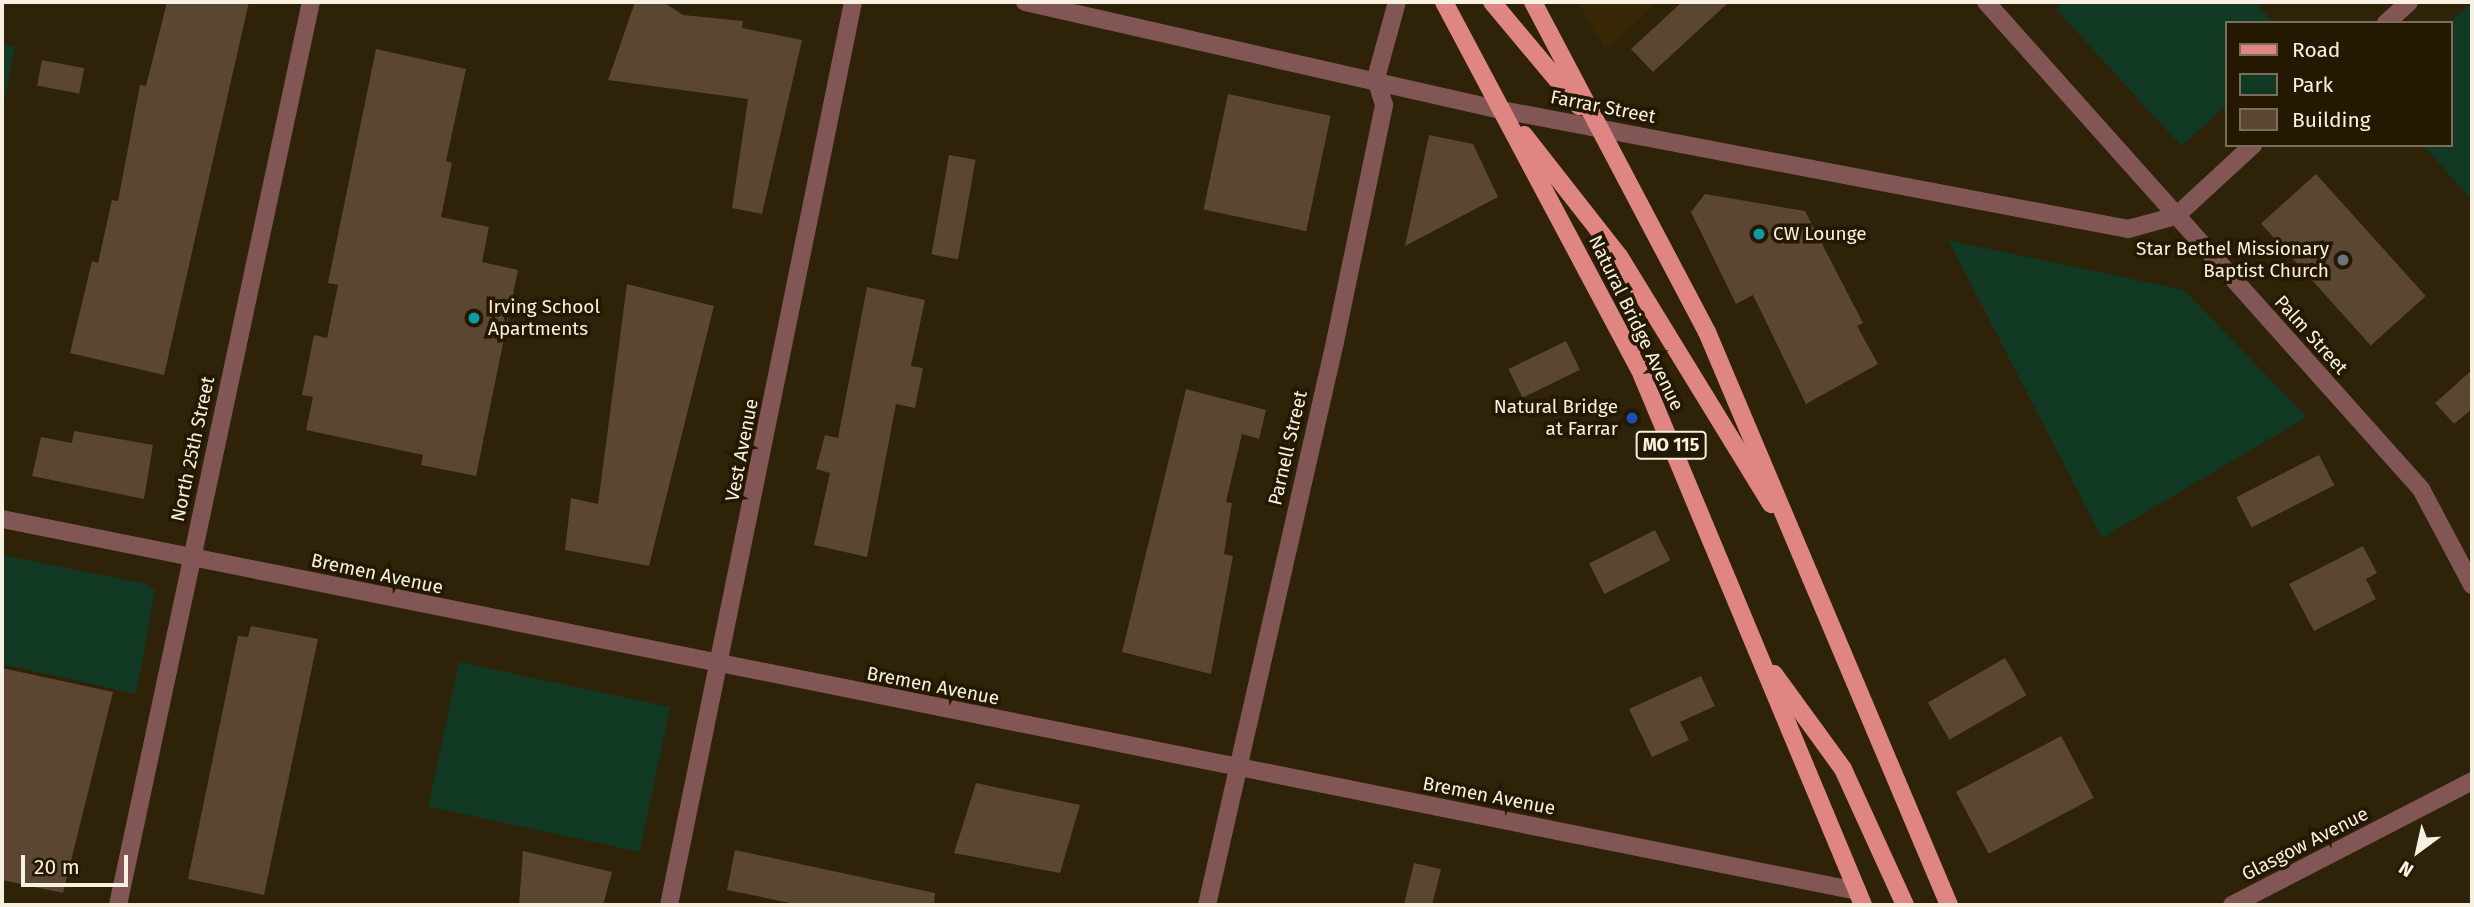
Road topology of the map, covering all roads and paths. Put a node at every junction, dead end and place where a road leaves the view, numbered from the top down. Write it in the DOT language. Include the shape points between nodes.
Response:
graph roads {
  1 [pos="311,2"];
  2 [pos="853,2"];
  3 [pos="1026,2"];
  4 [pos="1397,2"];
  5 [pos="1444,2"];
  6 [pos="1492,2"];
  7 [pos="1533,2"];
  8 [pos="1986,2"];
  9 [pos="2409,2"];
  10 [pos="2388,21"];
  11 [pos="1376,78"];
  12 [pos="1502,110"];
  13 [pos="1599,128"];
  14 [pos="2251,147"];
  15 [pos="2176,216"];
  16 [pos="2,519"];
  17 [pos="1793,536"];
  18 [pos="191,557"];
  19 [pos="2472,584"];
  20 [pos="1757,652"];
  21 [pos="720,666"];
  22 [pos="1235,767"];
  23 [pos="2472,781"];
  24 [pos="1860,898"];
  25 [pos="118,905"];
  26 [pos="669,905"];
  27 [pos="1207,905"];
  28 [pos="1905,905"];
  29 [pos="1949,905"];
  30 [pos="2232,905"];
  1 -- 18 [label="street, North 25th Street"];
  2 -- 21 [label="street, Vest Avenue"];
  3 -- 11 [label="street, Farrar Street"];
  4 -- 11 [label="street, Parnell Street"];
  5 -- 12 [label="main road, Natural Bridge Avenue / MO 115"];
  6 -- 13 [label="main road"];
  7 -- 13 [label="main road"];
  8 -- 15 [label="street, Palm Street"];
  9 -- 10 [label="street"];
  11 -- 12 [label="street, Farrar Street"];
  11 -- 22 [label="street, Parnell Street" via="1384,105"];
  12 -- 13 [label="street, Farrar Street"];
  12 -- 17 [label="main road" via="1619,256 1723,433"];
  12 -- 20 [label="main road, Natural Bridge Avenue / MO 115" via="1642,375"];
  13 -- 15 [label="street, Farrar Street" via="2128,229"];
  13 -- 17 [label="main road" via="1707,332"];
  14 -- 15 [label="street"];
  15 -- 19 [label="street, Palm Street" via="2421,489"];
  16 -- 18 [label="street, Bremen Avenue"];
  17 -- 29 [label="main road"];
  18 -- 21 [label="street, Bremen Avenue"];
  18 -- 25 [label="street, North 25th Street"];
  20 -- 24 [label="main road, Natural Bridge Avenue / MO 115"];
  20 -- 28 [label="main road" via="1843,769"];
  21 -- 22 [label="street, Bremen Avenue"];
  21 -- 26 [label="street, Vest Avenue"];
  22 -- 24 [label="street, Bremen Avenue"];
  22 -- 27 [label="street, Parnell Street"];
  23 -- 30 [label="street, Glasgow Avenue"];
}
